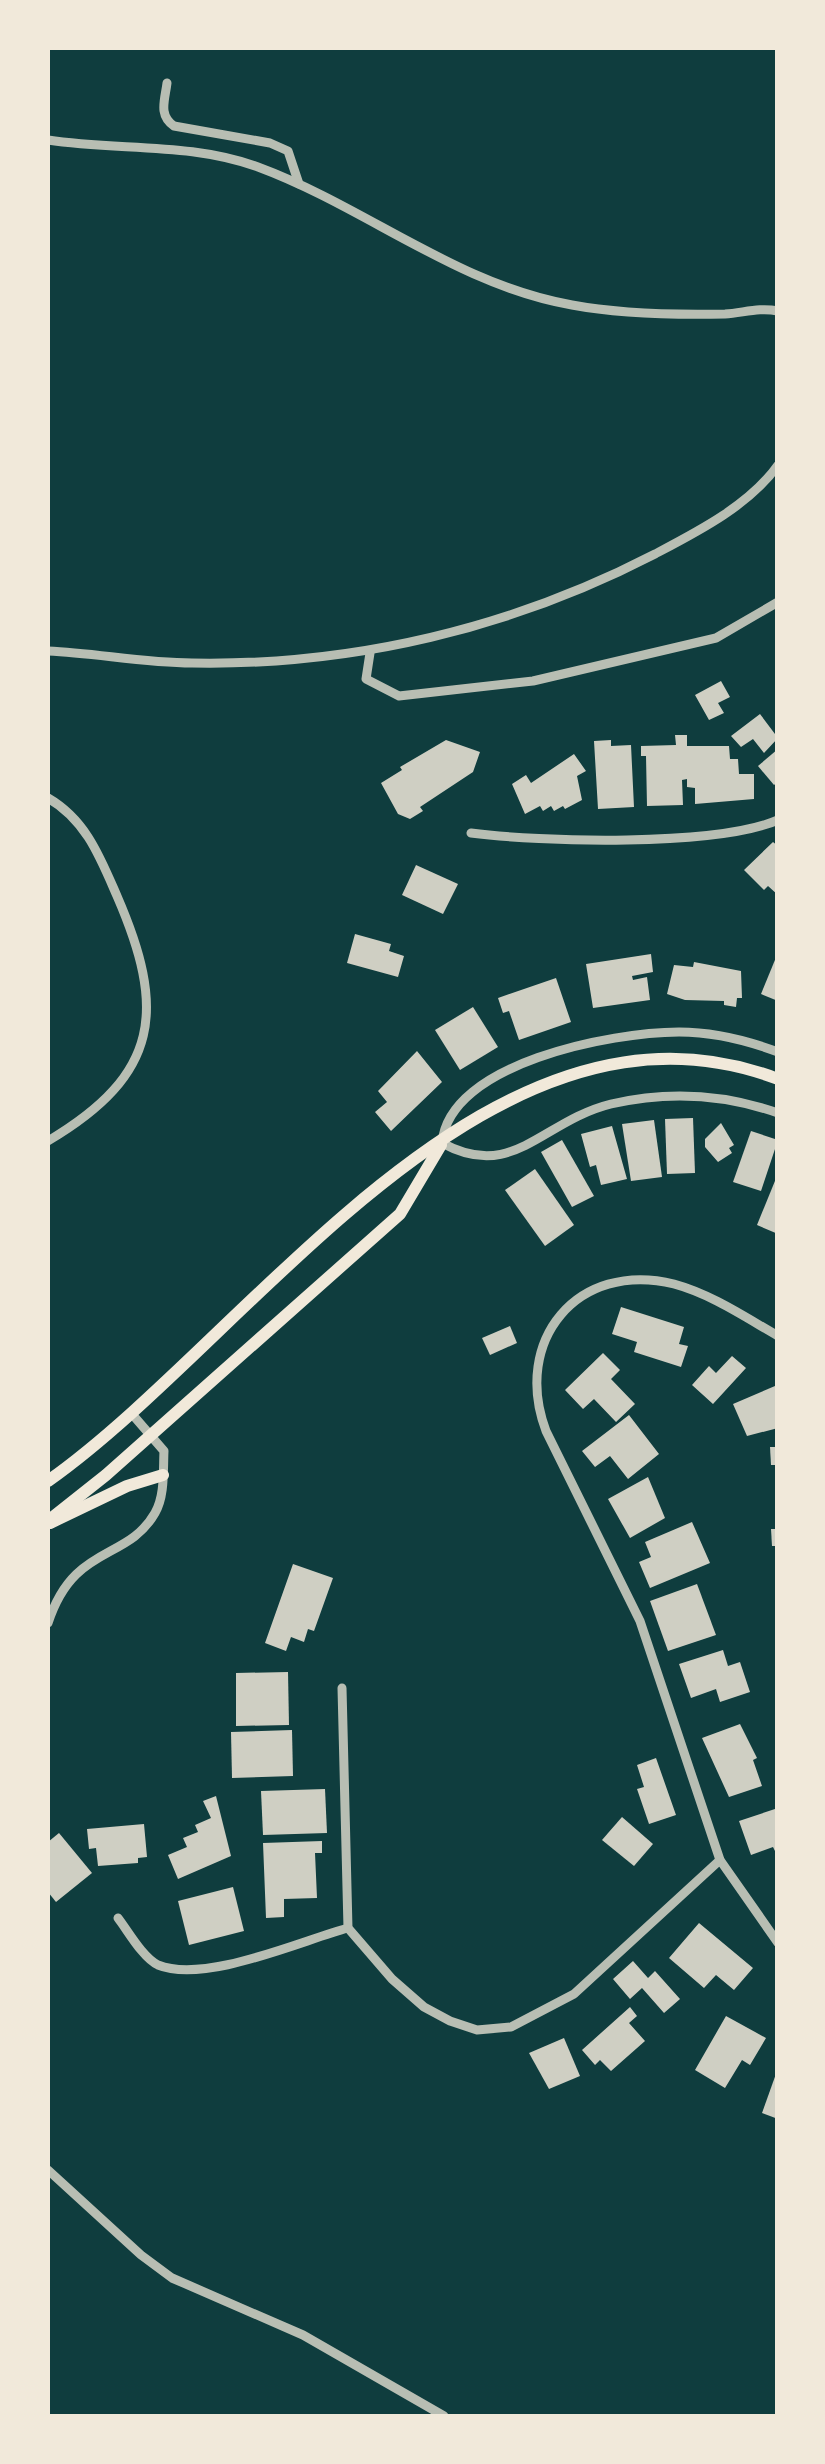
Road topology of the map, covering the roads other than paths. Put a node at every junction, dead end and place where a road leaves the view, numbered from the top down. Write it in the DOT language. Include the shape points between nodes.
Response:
graph roads {
  1 [pos="168,82"];
  2 [pos="48,140"];
  3 [pos="300,184"];
  4 [pos="778,312"];
  5 [pos="778,464"];
  6 [pos="778,602"];
  7 [pos="48,651"];
  8 [pos="370,653"];
  9 [pos="48,798"];
  10 [pos="778,820"];
  11 [pos="471,833"];
  12 [pos="778,1052"];
  13 [pos="778,1079"];
  14 [pos="778,1113"];
  15 [pos="48,1141"];
  16 [pos="442,1143"];
  17 [pos="778,1336"];
  18 [pos="132,1414"];
  19 [pos="152,1432"];
  20 [pos="164,1476"];
  21 [pos="48,1481"];
  22 [pos="48,1522"];
  23 [pos="48,1623"];
  24 [pos="342,1688"];
  25 [pos="720,1860"];
  26 [pos="118,1918"];
  27 [pos="348,1928"];
  28 [pos="778,1943"];
  29 [pos="48,2170"];
  30 [pos="428,2412"];
  31 [pos="444,2416"];
  1 -- 3 [label="street" via="166,120 270,142 288,151"];
  2 -- 3 [label="street" via="217,154"];
  3 -- 4 [label="street" via="485,280 572,305"];
  5 -- 8 [label="street" via="735,506 586,590"];
  6 -- 8 [label="street" via="716,638 533,681 399,696 366,679"];
  7 -- 8 [label="street" via="194,664"];
  9 -- 15 [label="street" via="94,844 138,948 150,1010 145,1035 119,1081 78,1124"];
  10 -- 11 [label="street" via="728,834 521,840"];
  12 -- 16 [label="street" via="681,1032 567,1050 475,1090 448,1115"];
  13 -- 16 [label="main road" via="694,1059 612,1064 539,1088"];
  14 -- 16 [label="street" via="736,1100 667,1097 588,1112 501,1158 476,1157"];
  16 -- 18 [label="main road" via="379,1183"];
  16 -- 19 [label="main road" via="400,1214"];
  17 -- 25 [label="street" via="697,1292 658,1282 614,1282 588,1293 552,1325 536,1380 546,1432 640,1621"];
  18 -- 19 [label="street"];
  18 -- 21 [label="main road"];
  19 -- 20 [label="street" via="164,1451"];
  19 -- 22 [label="main road"];
  20 -- 22 [label="main road"];
  20 -- 23 [label="street" via="156,1512 70,1577"];
  24 -- 27 [label="street"];
  25 -- 27 [label="street" via="574,1994 511,2027 477,2030 424,2007"];
  25 -- 28 [label="street"];
  26 -- 27 [label="street" via="155,1964 182,1970 214,1968"];
  29 -- 30 [label="street" via="172,2278 303,2335"];
  30 -- 31 [label="street"];
}
